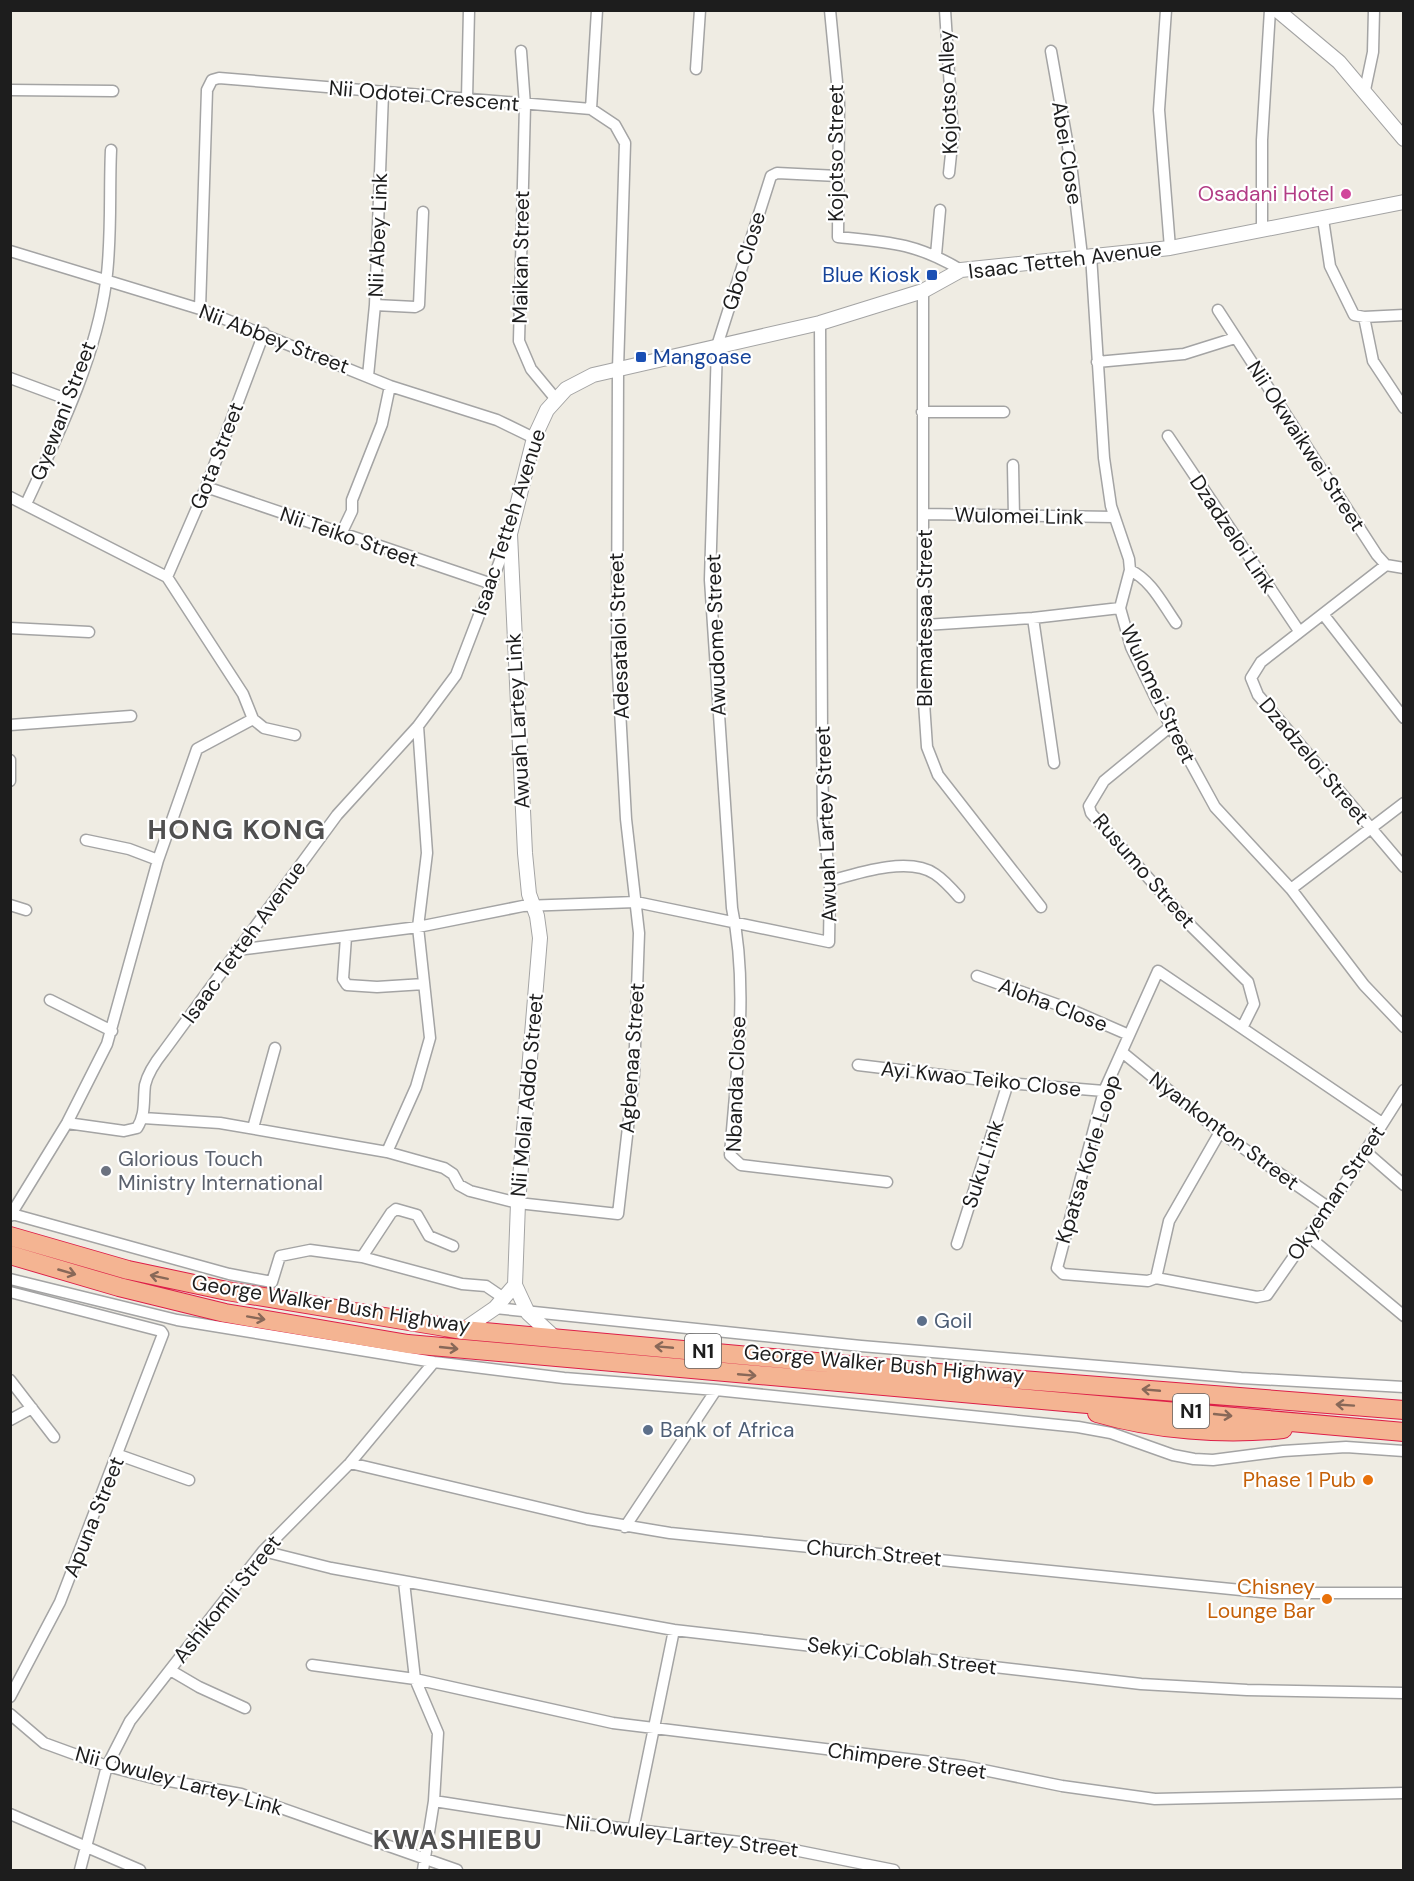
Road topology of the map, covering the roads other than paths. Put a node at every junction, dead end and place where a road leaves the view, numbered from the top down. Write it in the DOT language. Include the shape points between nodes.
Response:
graph roads {
  1 [pos="469,10"];
  2 [pos="597,10"];
  3 [pos="700,10"];
  4 [pos="830,10"];
  5 [pos="945,10"];
  6 [pos="1166,10"];
  7 [pos="1270,10"];
  8 [pos="1277,10"];
  9 [pos="1374,10"];
  10 [pos="521,51"];
  11 [pos="1051,51"];
  12 [pos="696,69"];
  13 [pos="10,90"];
  14 [pos="1365,90"];
  15 [pos="113,91"];
  16 [pos="383,93"];
  17 [pos="467,99"];
  18 [pos="525,105"];
  19 [pos="591,109"];
  20 [pos="1404,139"];
  21 [pos="111,150"];
  22 [pos="949,173"];
  23 [pos="838,176"];
  24 [pos="1404,202"];
  25 [pos="940,210"];
  26 [pos="423,212"];
  27 [pos="1323,219"];
  28 [pos="1262,229"];
  29 [pos="1170,248"];
  30 [pos="10,251"];
  31 [pos="936,255"];
  32 [pos="1086,256"];
  33 [pos="961,270"];
  34 [pos="106,282"];
  35 [pos="923,291"];
  36 [pos="375,305"];
  37 [pos="200,309"];
  38 [pos="1218,310"];
  39 [pos="1404,315"];
  40 [pos="1364,317"];
  41 [pos="820,323"];
  42 [pos="264,333"];
  43 [pos="1235,338"];
  44 [pos="717,346"];
  45 [pos="1097,362"];
  46 [pos="618,369"];
  47 [pos="368,376"];
  48 [pos="10,378"];
  49 [pos="390,386"];
  50 [pos="555,398"];
  51 [pos="72,401"];
  52 [pos="1404,408"];
  53 [pos="922,412"];
  54 [pos="1004,412"];
  55 [pos="1168,436"];
  56 [pos="534,438"];
  57 [pos="1013,465"];
  58 [pos="206,487"];
  59 [pos="10,497"];
  60 [pos="26,504"];
  61 [pos="924,514"];
  62 [pos="1014,517"];
  63 [pos="1114,517"];
  64 [pos="341,534"];
  65 [pos="510,534"];
  66 [pos="1386,565"];
  67 [pos="1404,568"];
  68 [pos="1130,570"];
  69 [pos="167,577"];
  70 [pos="492,584"];
  71 [pos="1120,608"];
  72 [pos="1323,614"];
  73 [pos="1033,618"];
  74 [pos="1176,623"];
  75 [pos="925,625"];
  76 [pos="10,628"];
  77 [pos="1299,631"];
  78 [pos="89,632"];
  79 [pos="131,716"];
  80 [pos="1404,718"];
  81 [pos="253,719"];
  82 [pos="10,725"];
  83 [pos="418,726"];
  84 [pos="1171,726"];
  85 [pos="295,735"];
  86 [pos="10,760"];
  87 [pos="1054,763"];
  88 [pos="10,781"];
  89 [pos="1404,803"];
  90 [pos="1371,829"];
  91 [pos="86,840"];
  92 [pos="158,860"];
  93 [pos="1404,867"];
  94 [pos="830,881"];
  95 [pos="1291,889"];
  96 [pos="959,897"];
  97 [pos="636,902"];
  98 [pos="10,905"];
  99 [pos="535,906"];
  100 [pos="1041,907"];
  101 [pos="27,910"];
  102 [pos="735,923"];
  103 [pos="418,927"];
  104 [pos="346,937"];
  105 [pos="237,950"];
  106 [pos="977,976"];
  107 [pos="424,984"];
  108 [pos="51,1000"];
  109 [pos="1404,1027"];
  110 [pos="1242,1028"];
  111 [pos="111,1031"];
  112 [pos="1129,1035"];
  113 [pos="275,1048"];
  114 [pos="1122,1052"];
  115 [pos="858,1065"];
  116 [pos="1008,1083"];
  117 [pos="1404,1089"];
  118 [pos="1104,1091"];
  119 [pos="144,1118"];
  120 [pos="67,1123"];
  121 [pos="1382,1123"];
  122 [pos="253,1128"];
  123 [pos="1220,1132"];
  124 [pos="1365,1151"];
  125 [pos="387,1152"];
  126 [pos="887,1182"];
  127 [pos="1404,1185"];
  128 [pos="518,1203"];
  129 [pos="1328,1207"];
  130 [pos="11,1215"];
  131 [pos="10,1236"];
  132 [pos="1308,1236"];
  133 [pos="957,1244"];
  134 [pos="453,1246"];
  135 [pos="10,1256"];
  136 [pos="362,1257"];
  137 [pos="1156,1278"];
  138 [pos="10,1279"];
  139 [pos="515,1285"];
  140 [pos="10,1292"];
  141 [pos="1267,1295"];
  142 [pos="500,1304"];
  143 [pos="528,1313"];
  144 [pos="1404,1316"];
  145 [pos="463,1330"];
  146 [pos="554,1337"];
  147 [pos="434,1362"];
  148 [pos="10,1380"];
  149 [pos="1404,1387"];
  150 [pos="716,1390"];
  151 [pos="32,1408"];
  152 [pos="1404,1410"];
  153 [pos="10,1420"];
  154 [pos="1404,1432"];
  155 [pos="54,1437"];
  156 [pos="1404,1451"];
  157 [pos="118,1455"];
  158 [pos="350,1462"];
  159 [pos="189,1480"];
  160 [pos="625,1527"];
  161 [pos="264,1551"];
  162 [pos="404,1582"];
  163 [pos="1404,1593"];
  164 [pos="674,1630"];
  165 [pos="312,1665"];
  166 [pos="170,1670"];
  167 [pos="415,1679"];
  168 [pos="1404,1693"];
  169 [pos="10,1697"];
  170 [pos="244,1708"];
  171 [pos="10,1714"];
  172 [pos="653,1730"];
  173 [pos="106,1766"];
  174 [pos="1404,1793"];
  175 [pos="434,1802"];
  176 [pos="10,1814"];
  177 [pos="633,1830"];
  178 [pos="88,1848"];
  179 [pos="424,1865"];
  180 [pos="80,1870"];
  181 [pos="140,1870"];
  182 [pos="458,1870"];
  183 [pos="894,1870"];
  1 -- 17 [label="street"];
  2 -- 19 [label="street"];
  3 -- 12 [label="street"];
  4 -- 23 [label="street, Kojotso Street" via="838,103"];
  5 -- 22 [label="street, Kojotso Alley" via="953,135"];
  6 -- 29 [label="street" via="1159,110"];
  7 -- 28 [label="street" via="1262,140"];
  8 -- 14 [label="street" via="1322,46"];
  9 -- 14 [label="street" via="1373,52"];
  10 -- 18 [label="street, Maikan Street"];
  11 -- 32 [label="street, Abei Close"];
  13 -- 15 [label="street"];
  14 -- 20 [label="street"];
  16 -- 17 [label="street, Nii Odotei Crescent"];
  16 -- 36 [label="street, Nii Abey Link"];
  16 -- 37 [label="street, Nii Odotei Crescent" via="212,80 207,90"];
  17 -- 18 [label="street, Nii Odotei Crescent"];
  18 -- 19 [label="street, Nii Odotei Crescent"];
  18 -- 50 [label="street, Maikan Street" via="519,341 531,369"];
  19 -- 46 [label="street" via="615,125 625,143"];
  21 -- 34 [label="street, Gyewani Street"];
  23 -- 31 [label="street, Kojotso Street" via="838,237 897,243"];
  23 -- 44 [label="street, Gbo Close" via="771,176"];
  24 -- 27 [label="street, Isaac Tetteh Avenue"];
  25 -- 31 [label="street"];
  26 -- 36 [label="street" via="419,305"];
  27 -- 28 [label="street, Isaac Tetteh Avenue"];
  27 -- 40 [label="street" via="1336,283 1354,315"];
  28 -- 29 [label="street, Isaac Tetteh Avenue"];
  29 -- 32 [label="street, Isaac Tetteh Avenue"];
  30 -- 34 [label="street, Nii Abbey Street"];
  31 -- 33 [label="street, Kojotso Street"];
  32 -- 33 [label="street, Isaac Tetteh Avenue"];
  32 -- 45 [label="street"];
  33 -- 35 [label="street, Isaac Tetteh Avenue"];
  34 -- 37 [label="street, Nii Abbey Street"];
  34 -- 51 [label="street, Gyewani Street"];
  35 -- 41 [label="street, Isaac Tetteh Avenue"];
  35 -- 53 [label="street, Blematesaa Street"];
  36 -- 47 [label="street, Nii Abey Link"];
  37 -- 42 [label="street, Nii Abbey Street"];
  38 -- 43 [label="street, Nii Okwaikwei Street"];
  39 -- 40 [label="street"];
  40 -- 52 [label="street" via="1373,361"];
  41 -- 44 [label="street, Isaac Tetteh Avenue"];
  41 -- 94 [label="street, Awuah Lartey Street" via="822,734"];
  42 -- 47 [label="street, Nii Abbey Street"];
  42 -- 58 [label="street, Gota Street"];
  43 -- 45 [label="street" via="1184,354"];
  43 -- 66 [label="street, Nii Okwaikwei Street"];
  44 -- 46 [label="street, Isaac Tetteh Avenue"];
  44 -- 102 [label="street, Awudome Street" via="710,580"];
  45 -- 63 [label="street" via="1104,458"];
  46 -- 50 [label="street, Isaac Tetteh Avenue" via="579,381"];
  46 -- 97 [label="street, Adesataloi Street" via="617,655 626,819"];
  47 -- 49 [label="street, Nii Abbey Street"];
  48 -- 51 [label="street"];
  49 -- 56 [label="street, Nii Abbey Street" via="497,420"];
  49 -- 64 [label="street" via="382,424"];
  50 -- 56 [label="street, Isaac Tetteh Avenue"];
  51 -- 60 [label="street, Gyewani Street"];
  53 -- 54 [label="street"];
  53 -- 61 [label="street, Blematesaa Street"];
  55 -- 77 [label="street, Dzadzeloi Link"];
  56 -- 65 [label="street, Isaac Tetteh Avenue"];
  57 -- 62 [label="street"];
  58 -- 64 [label="street, Nii Teiko Street"];
  58 -- 69 [label="street, Gota Street"];
  59 -- 60 [label="street"];
  60 -- 69 [label="street"];
  61 -- 62 [label="street, Wulomei Link"];
  61 -- 75 [label="street, Blematesaa Street"];
  62 -- 63 [label="street, Wulomei Link"];
  63 -- 68 [label="street"];
  64 -- 70 [label="street, Nii Teiko Street"];
  65 -- 70 [label="street, Isaac Tetteh Avenue"];
  65 -- 99 [label="street, Awuah Lartey Link" via="525,853 529,894"];
  66 -- 67 [label="street"];
  66 -- 72 [label="street, Dzadzeloi Street"];
  68 -- 71 [label="street, Wulomei Street"];
  68 -- 74 [label="street" via="1144,577"];
  69 -- 81 [label="street" via="227,668"];
  70 -- 83 [label="street, Isaac Tetteh Avenue" via="456,675"];
  71 -- 73 [label="street"];
  71 -- 84 [label="street, Wulomei Street" via="1131,647"];
  72 -- 77 [label="street, Dzadzeloi Street"];
  72 -- 80 [label="street"];
  73 -- 75 [label="street"];
  73 -- 87 [label="street"];
  75 -- 100 [label="street, Blematesaa Street" via="923,688 927,747 932,762 948,790"];
  76 -- 78 [label="street"];
  77 -- 90 [label="street, Dzadzeloi Street" via="1256,667 1252,683"];
  79 -- 82 [label="street"];
  81 -- 85 [label="street" via="264,728"];
  81 -- 92 [label="street" via="197,749"];
  83 -- 103 [label="street" via="427,853"];
  83 -- 105 [label="street, Isaac Tetteh Avenue" via="337,815"];
  84 -- 95 [label="street, Wulomei Street" via="1215,807"];
  84 -- 110 [label="street, Rusumo Street" via="1104,781 1089,806 1091,813 1190,925 1248,982 1254,1004"];
  86 -- 88 [label="street"];
  89 -- 90 [label="street"];
  90 -- 93 [label="street, Dzadzeloi Street"];
  90 -- 95 [label="street"];
  91 -- 92 [label="street"];
  92 -- 111 [label="street"];
  94 -- 96 [label="street" via="867,870 924,868"];
  94 -- 102 [label="street, Awuah Lartey Street" via="829,942"];
  95 -- 109 [label="street, Wulomei Street" via="1364,985"];
  97 -- 99 [label="street, Awuah Lartey Street"];
  97 -- 102 [label="street, Awuah Lartey Street"];
  97 -- 128 [label="street, Agbenaa Street" via="639,933 634,1075 618,1214"];
  98 -- 101 [label="street"];
  99 -- 103 [label="street, Awuah Lartey Street"];
  99 -- 128 [label="street, Nii Molai Addo Street" via="540,938"];
  102 -- 126 [label="street, Nbanda Close" via="739,952 738,1045 730,1155 741,1165"];
  103 -- 104 [label="street, Awuah Lartey Street"];
  103 -- 107 [label="street"];
  104 -- 105 [label="street, Awuah Lartey Street"];
  104 -- 107 [label="street" via="343,979 347,985"];
  105 -- 119 [label="street, Isaac Tetteh Avenue" via="150,1070 145,1085"];
  106 -- 112 [label="street, Aloha Close"];
  107 -- 125 [label="street" via="430,1038 416,1088"];
  108 -- 111 [label="street"];
  110 -- 112 [label="street, Kpatsa Korle Loop" via="1161,971 1156,974"];
  110 -- 121 [label="street, Kpatsa Korle Loop"];
  111 -- 120 [label="street" via="100,1062"];
  112 -- 114 [label="street, Kpatsa Korle Loop"];
  113 -- 122 [label="street"];
  114 -- 118 [label="street, Kpatsa Korle Loop"];
  114 -- 123 [label="street, Nyankonton Street"];
  115 -- 116 [label="street, Ayi Kwao Teiko Close"];
  116 -- 118 [label="street, Ayi Kwao Teiko Close"];
  116 -- 133 [label="street, Suku Link"];
  117 -- 121 [label="street, Okyeman Street"];
  118 -- 137 [label="street, Kpatsa Korle Loop" via="1057,1268 1063,1274 1148,1281"];
  119 -- 120 [label="street" via="131,1131"];
  119 -- 122 [label="street"];
  120 -- 130 [label="street"];
  121 -- 124 [label="street, Okyeman Street"];
  122 -- 125 [label="street"];
  123 -- 129 [label="street, Nyankonton Street"];
  123 -- 137 [label="street" via="1169,1221"];
  124 -- 127 [label="street"];
  124 -- 129 [label="street, Okyeman Street"];
  125 -- 128 [label="street" via="444,1168 470,1191"];
  128 -- 139 [label="street, Nii Molai Addo Street"];
  129 -- 132 [label="street, Okyeman Street"];
  130 -- 136 [label="street" via="272,1282 280,1257 310,1250"];
  145 -- 131 [label="highway, George Walker Bush Highway / N1, one-way" via="216,1289 128,1270"];
  132 -- 141 [label="street, Okyeman Street"];
  132 -- 144 [label="street"];
  134 -- 136 [label="street" via="429,1236 417,1215 396,1209"];
  135 -- 154 [label="highway, George Walker Bush Highway / N1, one-way" via="225,1313 408,1344 1060,1402 1131,1423 1251,1432 1321,1426"];
  136 -- 142 [label="street" via="462,1284 486,1286"];
  137 -- 141 [label="street, Kpatsa Korle Loop" via="1257,1297"];
  138 -- 147 [label="street" via="177,1320"];
  139 -- 142 [label="street"];
  139 -- 143 [label="street, Nii Molai Addo Street"];
  140 -- 157 [label="street, Apuna Street" via="162,1332"];
  142 -- 143 [label="street"];
  142 -- 145 [label="street"];
  143 -- 146 [label="street, Nii Molai Addo Street"];
  143 -- 149 [label="street" via="861,1346"];
  145 -- 146 [label="highway, George Walker Bush Highway / N1"];
  152 -- 146 [label="highway, George Walker Bush Highway / N1, one-way" via="960,1375"];
  147 -- 150 [label="street" via="564,1378"];
  147 -- 158 [label="street, Ashikomli Street"];
  148 -- 151 [label="street"];
  150 -- 156 [label="street" via="1078,1427 1111,1433 1194,1460 1346,1447"];
  150 -- 160 [label="street"];
  151 -- 153 [label="street"];
  151 -- 155 [label="street"];
  157 -- 159 [label="street"];
  157 -- 169 [label="street, Apuna Street" via="60,1602"];
  158 -- 160 [label="street, Church Street"];
  158 -- 161 [label="street, Ashikomli Street"];
  160 -- 163 [label="street, Church Street" via="1198,1587 1271,1593"];
  161 -- 162 [label="street, Sekyi Coblah Street"];
  161 -- 166 [label="street, Ashikomli Street"];
  162 -- 164 [label="street, Sekyi Coblah Street"];
  162 -- 167 [label="street"];
  164 -- 168 [label="street, Sekyi Coblah Street" via="1141,1684"];
  164 -- 172 [label="street"];
  165 -- 167 [label="street, Chimpere Street"];
  166 -- 170 [label="street"];
  166 -- 173 [label="street, Ashikomli Street" via="130,1721"];
  167 -- 172 [label="street, Chimpere Street"];
  167 -- 175 [label="street" via="438,1733"];
  171 -- 173 [label="street, Nii Owuley Lartey Link" via="44,1743"];
  172 -- 174 [label="street, Chimpere Street" via="964,1766 1062,1786 1155,1798"];
  172 -- 177 [label="street"];
  173 -- 178 [label="street, Ashikomli Street"];
  173 -- 179 [label="street, Nii Owuley Lartey Link" via="241,1794"];
  175 -- 177 [label="street, Nii Owuley Lartey Street"];
  175 -- 179 [label="street"];
  176 -- 178 [label="street"];
  177 -- 183 [label="street, Nii Owuley Lartey Street" via="774,1846"];
  178 -- 180 [label="street, Ashikomli Street"];
  178 -- 181 [label="street"];
  179 -- 182 [label="street, Nii Owuley Lartey Link"];
}
